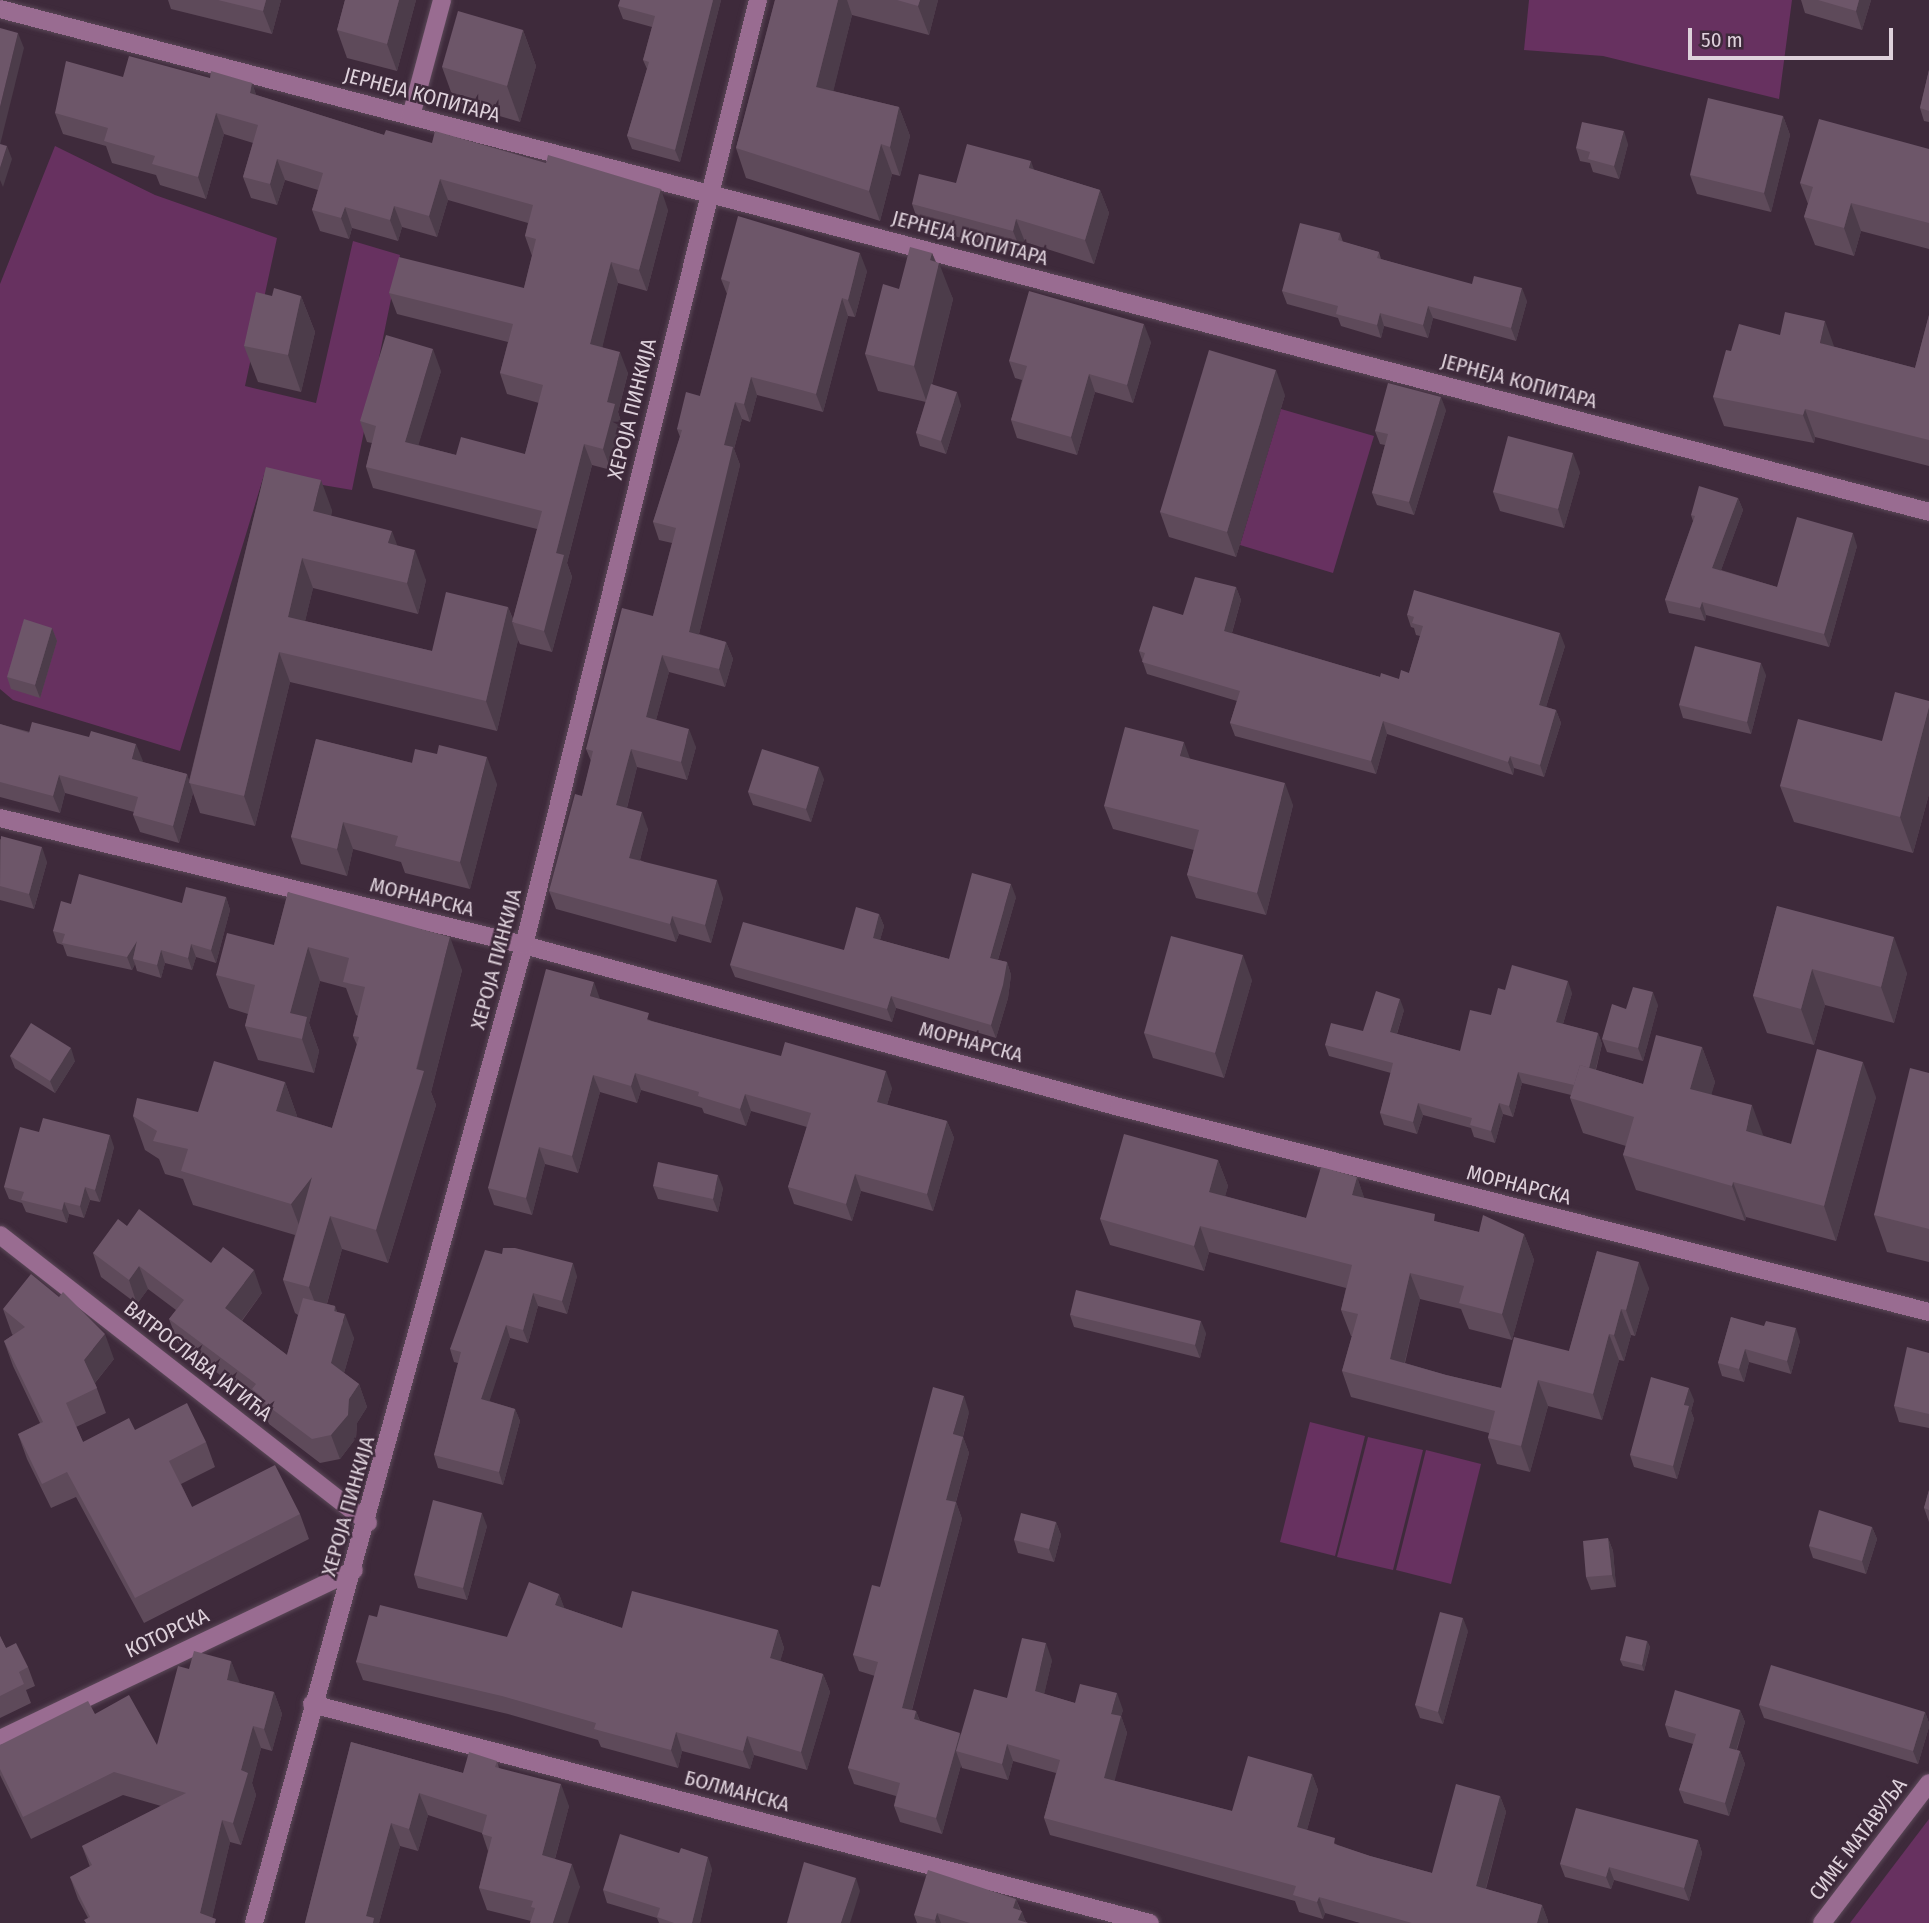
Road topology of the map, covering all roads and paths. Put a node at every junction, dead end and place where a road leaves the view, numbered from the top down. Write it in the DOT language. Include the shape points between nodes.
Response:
graph roads {
  1 [pos="442,0"];
  2 [pos="758,0"];
  3 [pos="0,9"];
  4 [pos="411,116"];
  5 [pos="708,193"];
  6 [pos="1929,512"];
  7 [pos="0,818"];
  8 [pos="524,945"];
  9 [pos="0,1235"];
  10 [pos="1929,1311"];
  11 [pos="368,1522"];
  12 [pos="354,1570"];
  13 [pos="312,1704"];
  14 [pos="0,1739"];
  15 [pos="1929,1783"];
  16 [pos="254,1923"];
  17 [pos="1150,1923"];
  18 [pos="1822,1923"];
  1 -- 4 [label="street"];
  2 -- 5 [label="street, ХЕРОЈА ПИНКИЈА"];
  3 -- 4 [label="street, ЈЕРНЕЈА КОПИТАРА"];
  4 -- 5 [label="street, ЈЕРНЕЈА КОПИТАРА"];
  5 -- 6 [label="street, ЈЕРНЕЈА КОПИТАРА"];
  5 -- 8 [label="street, ХЕРОЈА ПИНКИЈА"];
  7 -- 8 [label="street, МОРНАРСКА"];
  8 -- 10 [label="street, МОРНАРСКА" via="1119,1107"];
  8 -- 11 [label="street, ХЕРОЈА ПИНКИЈА"];
  9 -- 11 [label="street, ВАТРОСЛАВА ЈАГИЋА"];
  11 -- 12 [label="street, ХЕРОЈА ПИНКИЈА"];
  12 -- 13 [label="street, ХЕРОЈА ПИНКИЈА"];
  12 -- 14 [label="street, КОТОРСКА"];
  13 -- 16 [label="street, ХЕРОЈА ПИНКИЈА"];
  13 -- 17 [label="street, БОЛМАНСКА"];
  15 -- 18 [label="street, СИМЕ МАТАВУЉА"];
}
